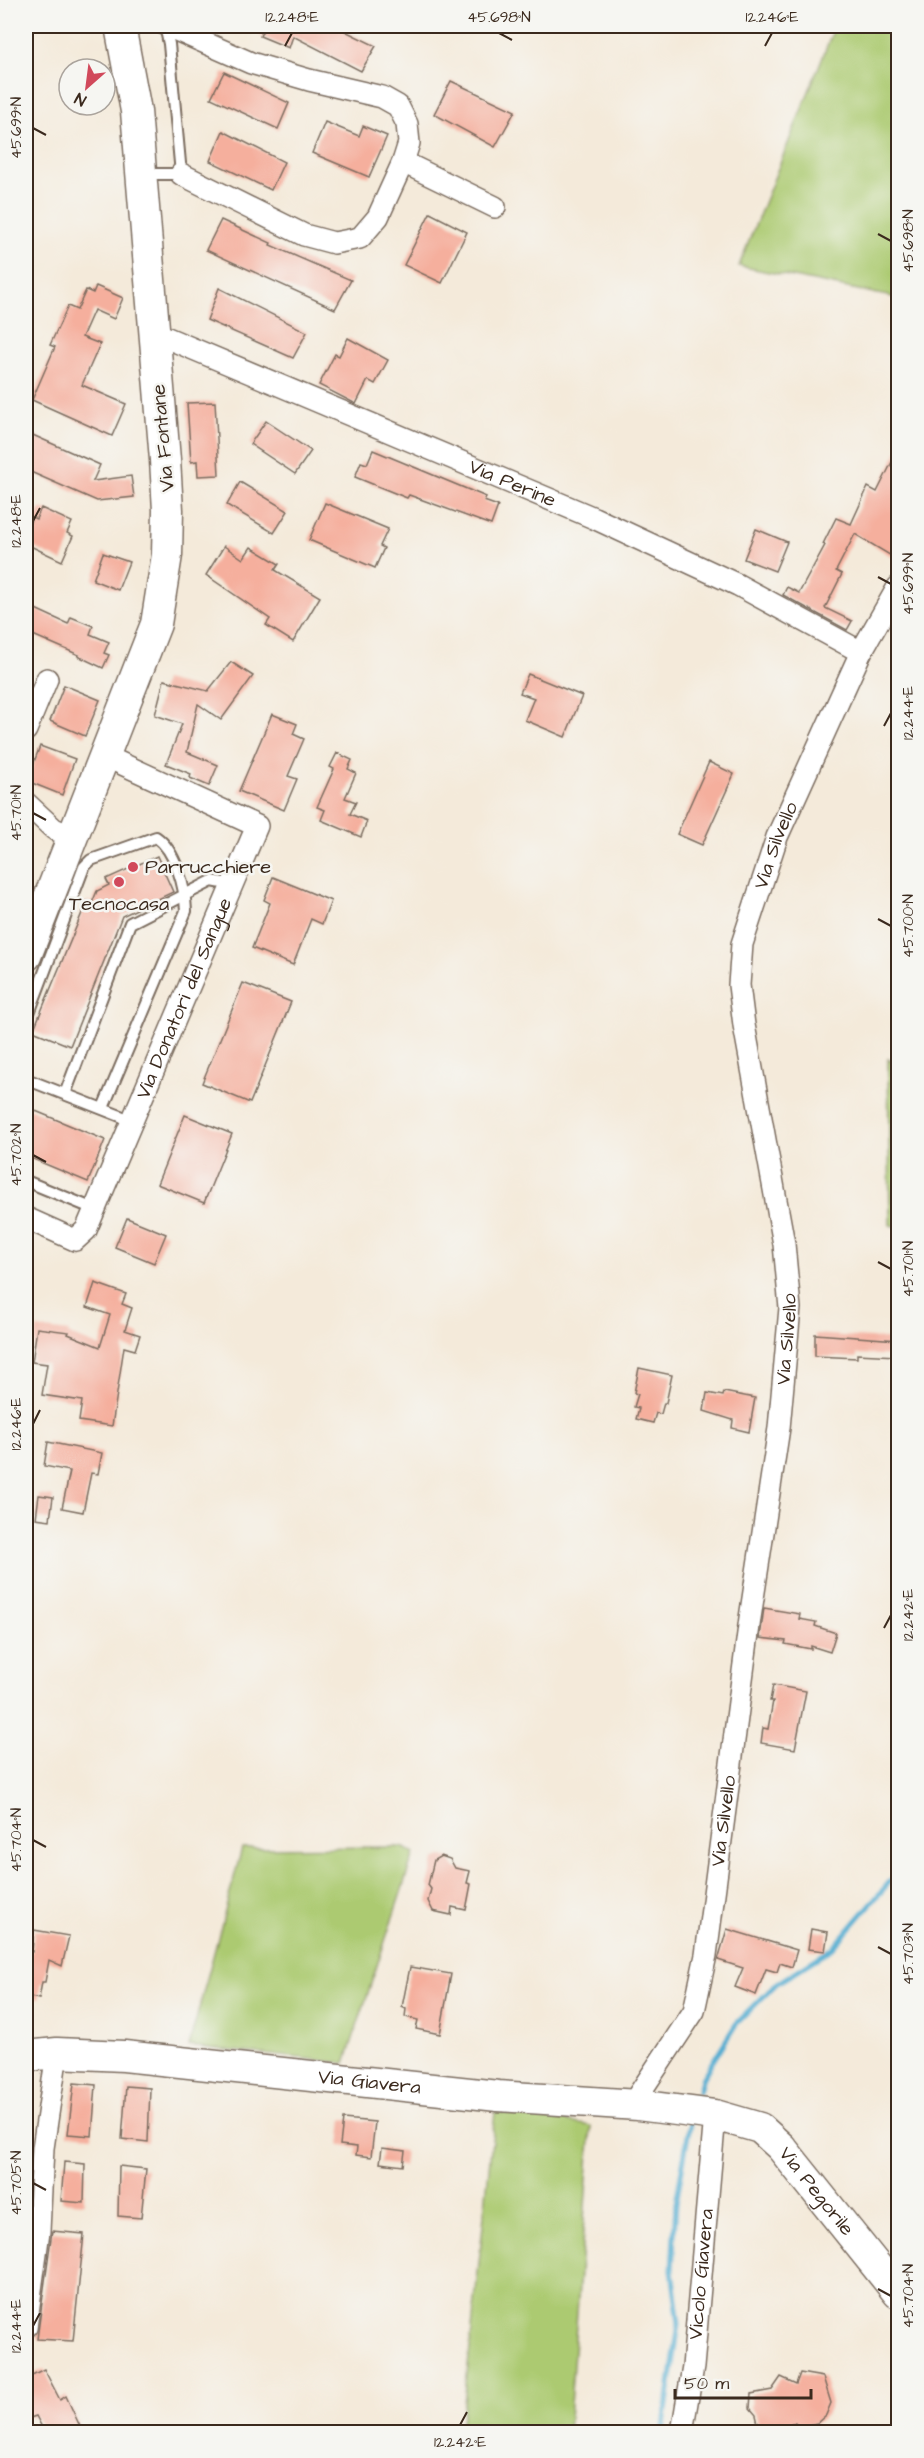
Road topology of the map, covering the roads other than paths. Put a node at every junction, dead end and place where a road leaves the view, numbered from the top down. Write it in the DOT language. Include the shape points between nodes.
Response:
graph roads {
  1 [pos="120,26"];
  2 [pos="166,26"];
  3 [pos="403,162"];
  4 [pos="142,174"];
  5 [pos="181,174"];
  6 [pos="495,207"];
  7 [pos="154,338"];
  8 [pos="898,587"];
  9 [pos="861,652"];
  10 [pos="47,679"];
  11 [pos="26,730"];
  12 [pos="105,756"];
  13 [pos="26,803"];
  14 [pos="73,837"];
  15 [pos="233,885"];
  16 [pos="185,894"];
  17 [pos="26,954"];
  18 [pos="26,1021"];
  19 [pos="26,1079"];
  20 [pos="65,1094"];
  21 [pos="103,1108"];
  22 [pos="133,1120"];
  23 [pos="26,1181"];
  24 [pos="94,1209"];
  25 [pos="26,1218"];
  26 [pos="57,2053"];
  27 [pos="26,2056"];
  28 [pos="638,2106"];
  29 [pos="715,2115"];
  30 [pos="898,2293"];
  31 [pos="26,2327"];
  32 [pos="682,2433"];
  1 -- 4 [label="street, Via Fontane" via="136,111"];
  2 -- 3 [label="street" via="251,63 382,97 398,106 407,124 409,143"];
  2 -- 5 [label="lane"];
  3 -- 5 [label="street" via="378,217 360,238 334,243 304,235"];
  3 -- 6 [label="street"];
  4 -- 5 [label="lane"];
  4 -- 7 [label="street, Via Fontane"];
  7 -- 9 [label="street, Via Perine" via="165,337 594,518 738,585"];
  7 -- 12 [label="street, Via Fontane" via="168,510 166,564 156,624"];
  8 -- 9 [label="street, Via Silvello"];
  9 -- 28 [label="street, Via Silvello" via="777,837 742,944 744,1026 784,1244 790,1308 779,1428 706,1955 694,2011 639,2094"];
  10 -- 11 [label="street"];
  12 -- 14 [label="street, Via Fontane"];
  12 -- 15 [label="street, Via Donatori del Sangue" via="256,826"];
  13 -- 14 [label="street" via="54,829"];
  14 -- 17 [label="street, Via Fontane"];
  15 -- 16 [label="lane" via="212,881"];
  15 -- 22 [label="street, Via Donatori del Sangue"];
  16 -- 18 [label="lane" via="167,844 156,837 91,860 84,867"];
  16 -- 20 [label="lane" via="130,923"];
  16 -- 21 [label="lane" via="186,911"];
  19 -- 20 [label="lane"];
  20 -- 21 [label="lane"];
  21 -- 22 [label="lane"];
  22 -- 24 [label="street, Via Donatori del Sangue"];
  23 -- 24 [label="lane"];
  24 -- 25 [label="street, Via Donatori del Sangue" via="86,1230 75,1240"];
  26 -- 27 [label="street, Via Giavera"];
  26 -- 28 [label="street, Via Giavera"];
  26 -- 31 [label="street" via="43,2148 39,2230"];
  28 -- 29 [label="street, Via Giavera"];
  29 -- 30 [label="street, Via Pegorile" via="760,2128 781,2147"];
  29 -- 32 [label="street, Vicolo Giavera" via="693,2367"];
}
